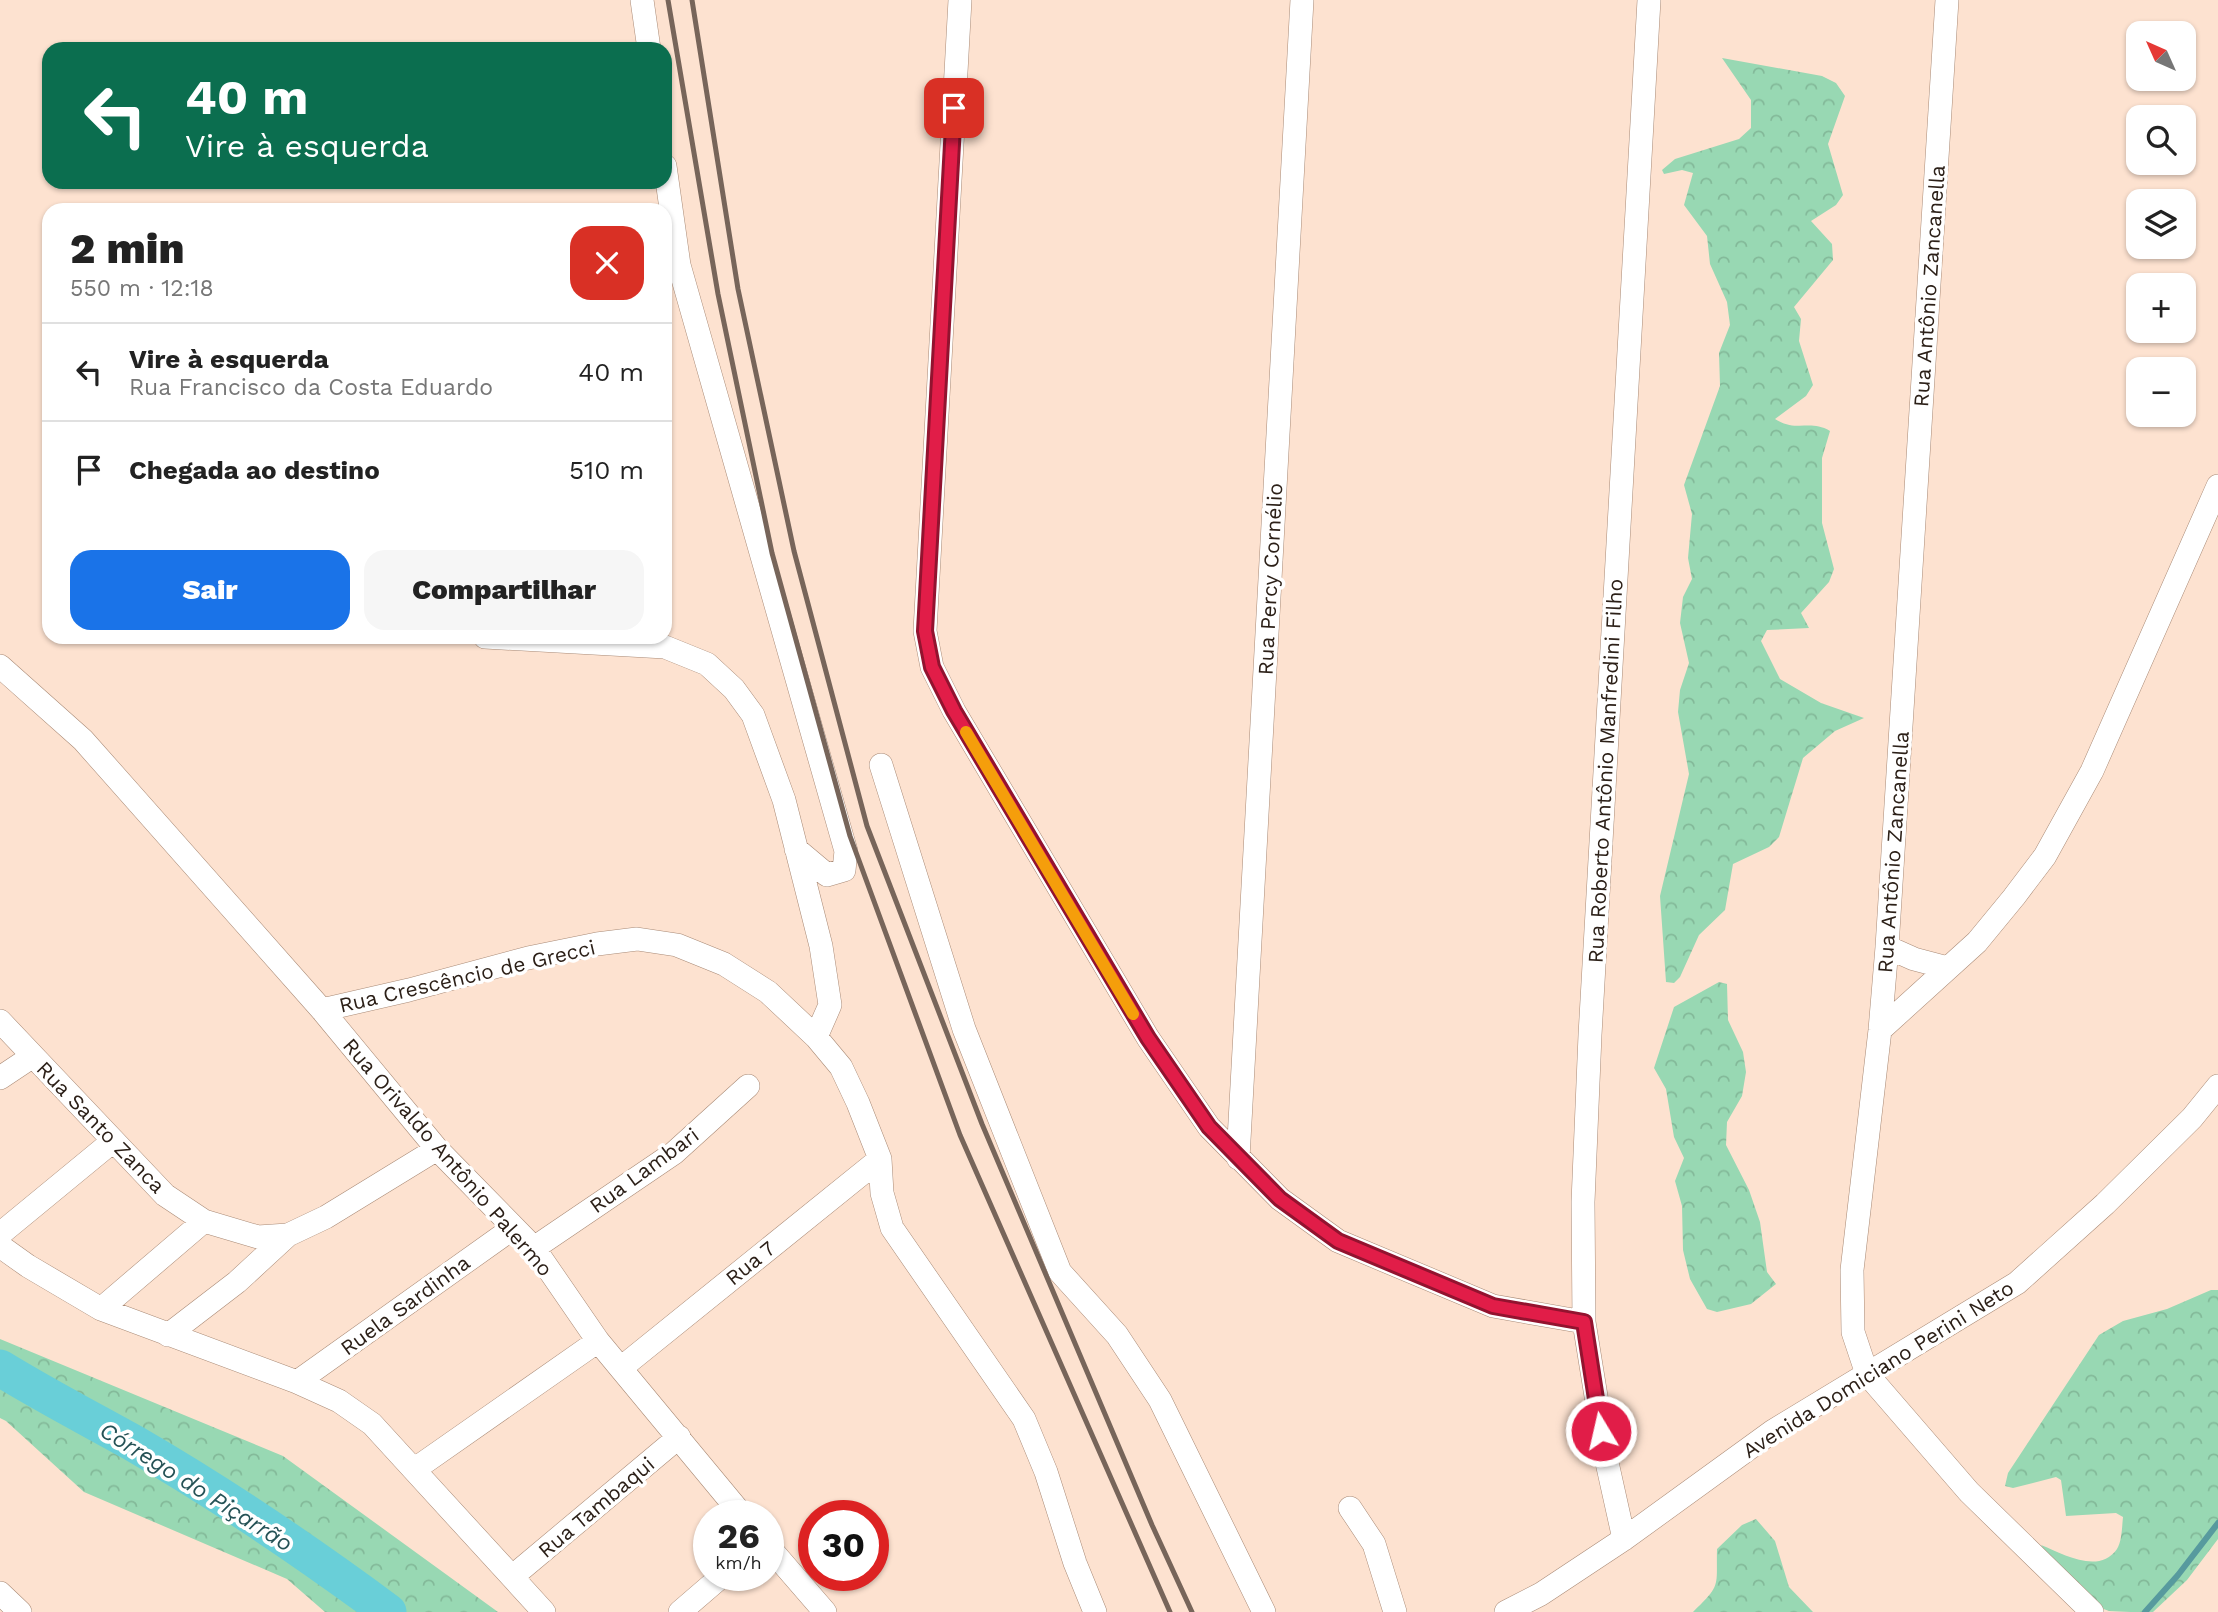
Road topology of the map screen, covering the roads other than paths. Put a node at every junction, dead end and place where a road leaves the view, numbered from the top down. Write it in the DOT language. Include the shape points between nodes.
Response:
graph roads {
  1 [pos="642,0"];
  2 [pos="960,0"];
  3 [pos="1301,0"];
  4 [pos="1649,0"];
  5 [pos="1947,0"];
  6 [pos="648,42"];
  7 [pos="672,216"];
  8 [pos="2218,486"];
  9 [pos="600,644"];
  10 [pos="0,666"];
  11 [pos="881,765"];
  12 [pos="796,849"];
  13 [pos="1887,947"];
  14 [pos="1948,968"];
  15 [pos="322,1010"];
  16 [pos="0,1021"];
  17 [pos="1880,1030"];
  18 [pos="816,1037"];
  19 [pos="33,1056"];
  20 [pos="0,1078"];
  21 [pos="748,1086"];
  22 [pos="2218,1086"];
  23 [pos="2218,1107"];
  24 [pos="2192,1118"];
  25 [pos="113,1141"];
  26 [pos="437,1149"];
  27 [pos="1238,1158"];
  28 [pos="880,1159"];
  29 [pos="204,1221"];
  30 [pos="513,1228"];
  31 [pos="0,1234"];
  32 [pos="288,1236"];
  33 [pos="0,1246"];
  34 [pos="534,1248"];
  35 [pos="101,1309"];
  36 [pos="1584,1322"];
  37 [pos="168,1335"];
  38 [pos="598,1341"];
  39 [pos="621,1368"];
  40 [pos="1867,1374"];
  41 [pos="297,1382"];
  42 [pos="679,1437"];
  43 [pos="415,1469"];
  44 [pos="730,1500"];
  45 [pos="1350,1508"];
  46 [pos="1624,1539"];
  47 [pos="784,1565"];
  48 [pos="513,1576"];
  49 [pos="704,1591"];
  50 [pos="0,1593"];
  51 [pos="20,1612"];
  52 [pos="544,1612"];
  53 [pos="680,1612"];
  54 [pos="825,1612"];
  55 [pos="1095,1612"];
  56 [pos="1264,1612"];
  57 [pos="1395,1612"];
  58 [pos="1506,1612"];
  59 [pos="2092,1612"];
  1 -- 6 [label="street"];
  2 -- 27 [label="street" via="925,631 932,667 1148,1038 1209,1127"];
  3 -- 27 [label="street, Rua Percy Cornélio"];
  4 -- 36 [label="street, Rua Roberto Antônio Manfredini Filho" via="1590,1035 1583,1202"];
  5 -- 13 [label="street, Rua Antônio Zancanella"];
  7 -- 12 [label="street" via="679,265 846,851 844,870 827,875"];
  8 -- 14 [label="street" via="2092,771 2045,856 1977,942"];
  9 -- 12 [label="street" via="665,648 708,664 734,689 753,715"];
  10 -- 15 [label="street, Rua Orivaldo Antônio Palermo" via="86,744"];
  11 -- 56 [label="street" via="964,1029 1059,1272 1117,1335 1160,1400"];
  12 -- 18 [label="street" via="821,946 830,1005"];
  13 -- 14 [label="street"];
  13 -- 17 [label="street, Rua Antônio Zancanella"];
  14 -- 17 [label="street"];
  15 -- 18 [label="street, Rua Crescêncio de Grecci" via="528,958 637,939 677,945 724,964 768,992"];
  15 -- 26 [label="street, Rua Orivaldo Antônio Palermo"];
  16 -- 19 [label="street, Rua Santo Zanca"];
  17 -- 40 [label="street, Rua Antônio Zancanella" via="1852,1270 1853,1332"];
  18 -- 28 [label="street, Rua Crescêncio de Grecci" via="841,1067"];
  19 -- 20 [label="street"];
  19 -- 25 [label="street, Rua Santo Zanca"];
  21 -- 34 [label="street, Rua Lambari" via="674,1153"];
  22 -- 24 [label="street, Avenida Domiciano Perini Neto"];
  23 -- 24 [label="street"];
  24 -- 40 [label="street, Avenida Domiciano Perini Neto" via="2017,1283"];
  25 -- 29 [label="street, Rua Santo Zanca" via="165,1195"];
  25 -- 31 [label="street"];
  26 -- 30 [label="street, Rua Orivaldo Antônio Palermo"];
  26 -- 32 [label="street, Rua Santo Zanca"];
  27 -- 36 [label="street" via="1280,1199 1338,1241 1493,1306"];
  28 -- 39 [label="street, Rua 7"];
  28 -- 55 [label="street, Rua Crescêncio de Grecci" via="882,1193 892,1228 1024,1419"];
  29 -- 32 [label="street, Rua Santo Zanca" via="258,1237"];
  29 -- 35 [label="street"];
  30 -- 34 [label="street, Rua Orivaldo Antônio Palermo"];
  30 -- 41 [label="street, Ruela Sardinha"];
  32 -- 37 [label="street"];
  33 -- 35 [label="street"];
  34 -- 38 [label="street, Rua Orivaldo Antônio Palermo"];
  35 -- 37 [label="street"];
  36 -- 46 [label="street, Rua Roberto Antônio Manfredini Filho"];
  37 -- 41 [label="street"];
  38 -- 39 [label="street, Rua Orivaldo Antônio Palermo"];
  38 -- 43 [label="street"];
  39 -- 42 [label="street, Rua Orivaldo Antônio Palermo"];
  40 -- 46 [label="street, Avenida Domiciano Perini Neto" via="1773,1431"];
  40 -- 59 [label="street, Rua Antônio Zancanella" via="1969,1492"];
  41 -- 43 [label="street" via="339,1401 372,1424"];
  42 -- 44 [label="street, Rua Orivaldo Antônio Palermo"];
  42 -- 48 [label="street, Rua Tambaqui"];
  43 -- 48 [label="street"];
  45 -- 57 [label="street" via="1374,1544"];
  46 -- 58 [label="street, Avenida Domiciano Perini Neto"];
  47 -- 54 [label="street"];
  48 -- 52 [label="street"];
  49 -- 53 [label="street"];
  50 -- 51 [label="street"];
}
